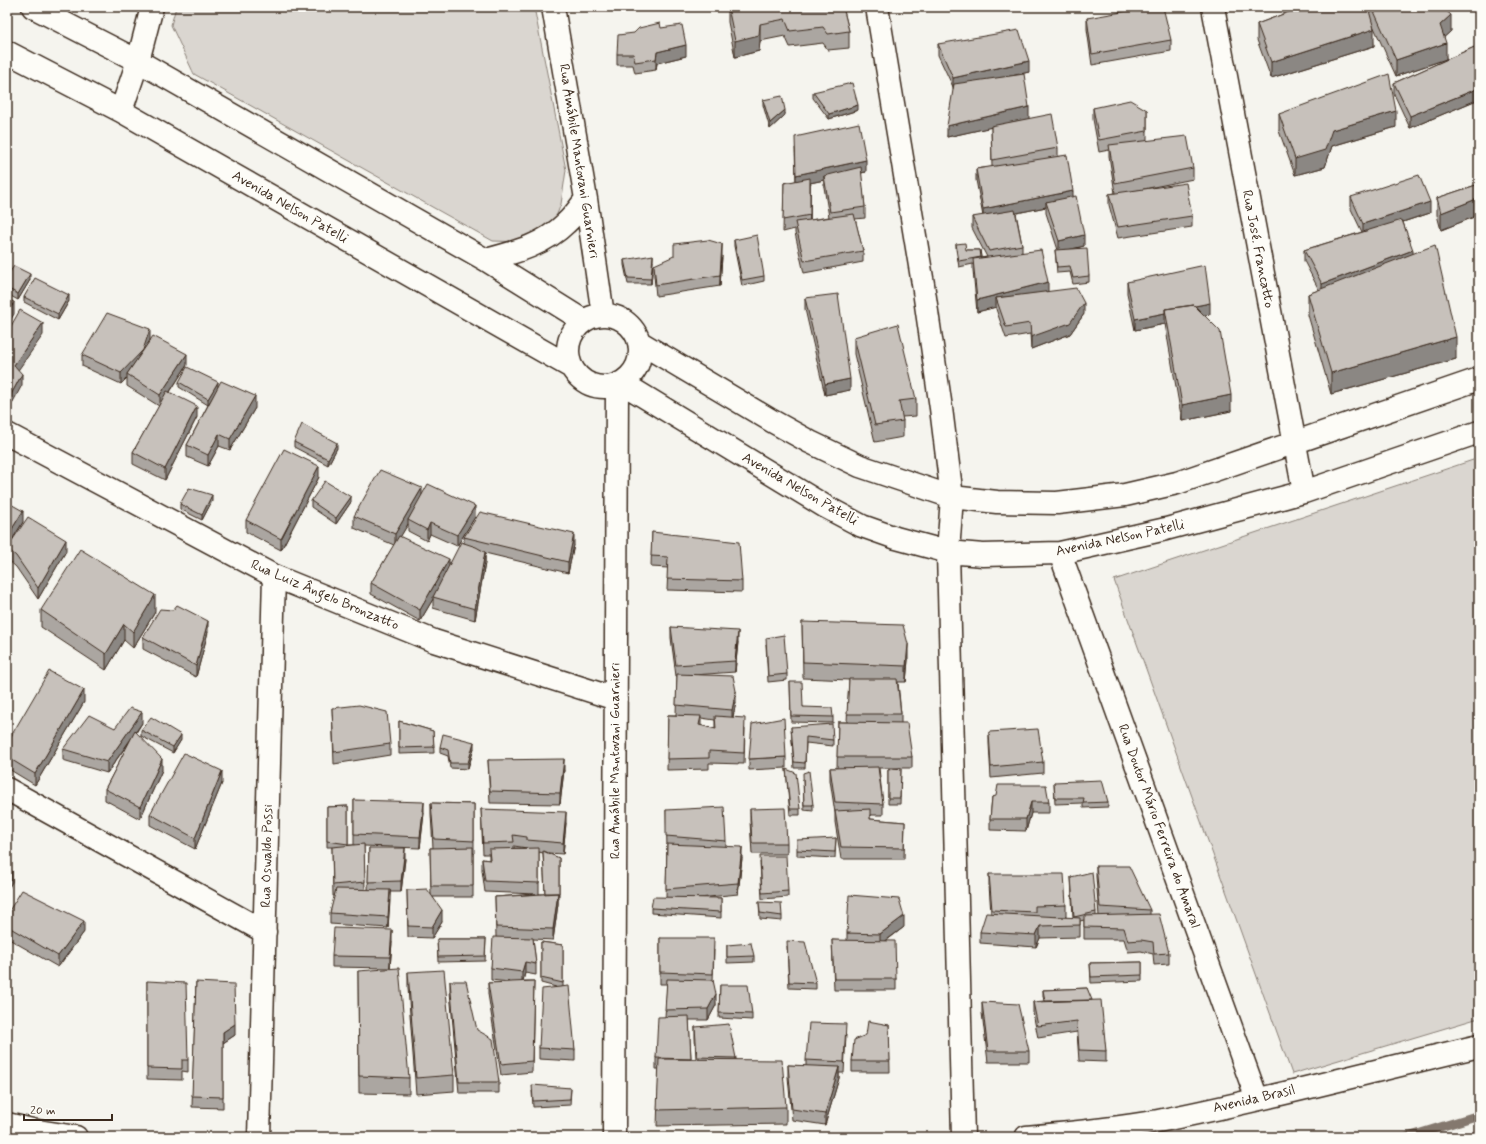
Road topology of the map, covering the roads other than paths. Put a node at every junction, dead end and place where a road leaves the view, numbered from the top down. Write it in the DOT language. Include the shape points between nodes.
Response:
graph roads {
  1 [pos="33,7"];
  2 [pos="152,7"];
  3 [pos="553,7"];
  4 [pos="877,7"];
  5 [pos="1213,7"];
  6 [pos="7,52"];
  7 [pos="138,61"];
  8 [pos="121,111"];
  9 [pos="586,199"];
  10 [pos="486,260"];
  11 [pos="593,318"];
  12 [pos="639,342"];
  13 [pos="571,367"];
  14 [pos="1479,379"];
  15 [pos="620,384"];
  16 [pos="1479,432"];
  17 [pos="7,434"];
  18 [pos="1294,442"];
  19 [pos="1304,492"];
  20 [pos="952,498"];
  21 [pos="948,552"];
  22 [pos="1060,553"];
  23 [pos="274,576"];
  24 [pos="616,699"];
  25 [pos="7,789"];
  26 [pos="265,932"];
  27 [pos="1479,1046"];
  28 [pos="1257,1099"];
  29 [pos="7,1124"];
  30 [pos="76,1137"];
  31 [pos="259,1137"];
  32 [pos="614,1137"];
  33 [pos="963,1137"];
  34 [pos="1026,1137"];
  1 -- 7 [label="street"];
  2 -- 7 [label="street"];
  3 -- 9 [label="street, Rua Amábile Mantovani Guarnieri"];
  4 -- 20 [label="street" via="923,284"];
  5 -- 18 [label="street, Rua José. Francatto"];
  6 -- 8 [label="street, Avenida Nelson Patelli"];
  7 -- 8 [label="street"];
  7 -- 10 [label="street"];
  8 -- 13 [label="street, Avenida Nelson Patelli"];
  9 -- 10 [label="street" via="567,223 549,237 520,252"];
  9 -- 11 [label="street, Rua Amábile Mantovani Guarnieri"];
  10 -- 11 [label="street"];
  11 -- 12 [label="street" via="617,317 629,324"];
  11 -- 13 [label="street" via="573,332 570,338 568,353"];
  12 -- 15 [label="street" via="640,361 636,370"];
  12 -- 20 [label="street" via="810,442 860,466"];
  13 -- 15 [label="street" via="579,378 591,386 606,388"];
  14 -- 18 [label="street"];
  15 -- 21 [label="street, Avenida Nelson Patelli" via="862,526"];
  15 -- 24 [label="street, Rua Amábile Mantovani Guarnieri"];
  16 -- 19 [label="street, Avenida Nelson Patelli"];
  17 -- 23 [label="street, Rua Luiz Ângelo Bronzatto"];
  18 -- 19 [label="street, Rua José. Francatto"];
  18 -- 20 [label="street" via="1177,482 1125,495 1057,503"];
  19 -- 22 [label="street, Avenida Nelson Patelli" via="1166,529"];
  20 -- 21 [label="street"];
  21 -- 22 [label="street, Avenida Nelson Patelli" via="982,555"];
  21 -- 33 [label="street"];
  22 -- 28 [label="street, Rua Doutor Mário Ferreira do Amaral"];
  23 -- 24 [label="street, Rua Luiz Ângelo Bronzatto" via="434,641"];
  23 -- 26 [label="street, Rua Oswaldo Possi"];
  24 -- 32 [label="street, Rua Amábile Mantovani Guarnieri"];
  25 -- 26 [label="street"];
  26 -- 31 [label="street, Rua Oswaldo Possi"];
  27 -- 28 [label="street, Avenida Brasil"];
  28 -- 34 [label="street, Avenida Brasil" via="1157,1121"];
  29 -- 30 [label="street"];
}
